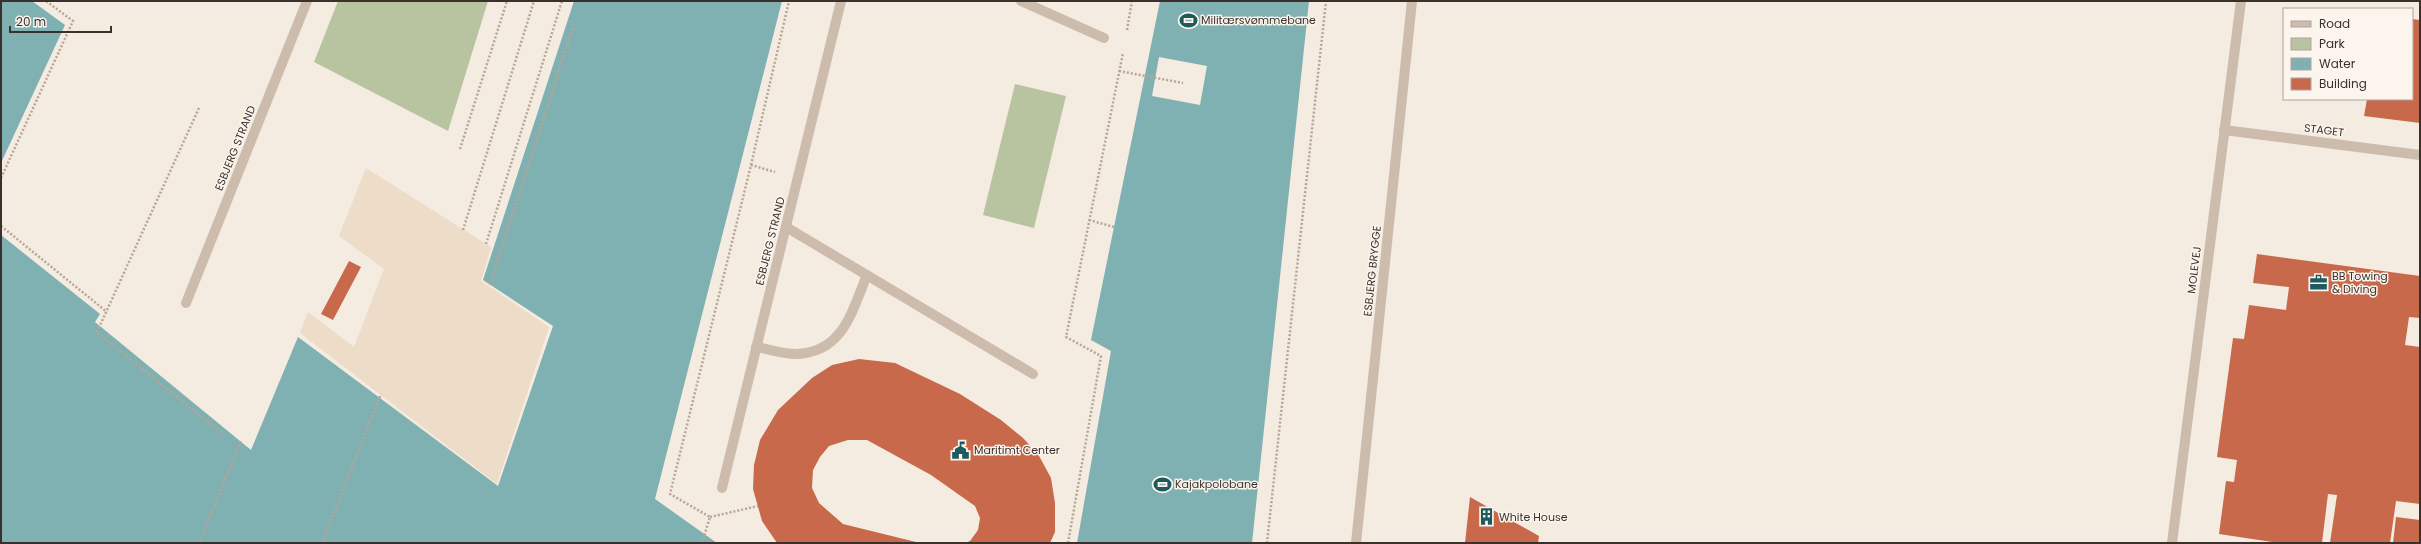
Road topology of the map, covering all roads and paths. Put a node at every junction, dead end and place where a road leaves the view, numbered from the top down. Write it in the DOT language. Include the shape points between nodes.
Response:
graph roads {
  1 [pos="46,1"];
  2 [pos="307,1"];
  3 [pos="507,1"];
  4 [pos="534,1"];
  5 [pos="562,1"];
  6 [pos="789,1"];
  7 [pos="841,1"];
  8 [pos="1021,1"];
  9 [pos="1132,1"];
  10 [pos="1326,1"];
  11 [pos="1412,1"];
  12 [pos="2241,1"];
  13 [pos="574,24"];
  14 [pos="1126,32"];
  15 [pos="1104,38"];
  16 [pos="1124,48"];
  17 [pos="1119,71"];
  18 [pos="1183,83"];
  19 [pos="199,108"];
  20 [pos="2224,130"];
  21 [pos="460,149"];
  22 [pos="2420,155"];
  23 [pos="751,165"];
  24 [pos="1,178"];
  25 [pos="798,178"];
  26 [pos="1089,220"];
  27 [pos="1,226"];
  28 [pos="786,227"];
  29 [pos="1114,227"];
  30 [pos="463,230"];
  31 [pos="486,244"];
  32 [pos="867,275"];
  33 [pos="490,285"];
  34 [pos="186,303"];
  35 [pos="108,312"];
  36 [pos="756,347"];
  37 [pos="1032,374"];
  38 [pos="381,394"];
  39 [pos="222,434"];
  40 [pos="241,441"];
  41 [pos="722,488"];
  42 [pos="758,506"];
  43 [pos="710,517"];
  44 [pos="200,543"];
  45 [pos="322,543"];
  46 [pos="702,543"];
  47 [pos="1068,543"];
  48 [pos="1267,543"];
  49 [pos="1356,543"];
  50 [pos="2172,543"];
  1 -- 24 [label="path" via="73,21"];
  2 -- 34 [label="street, ESBJERG STRAND"];
  3 -- 21 [label="path"];
  4 -- 30 [label="path"];
  5 -- 31 [label="path"];
  6 -- 23 [label="path"];
  7 -- 25 [label="street, ESBJERG STRAND"];
  8 -- 15 [label="street"];
  9 -- 14 [label="path"];
  10 -- 48 [label="path"];
  11 -- 49 [label="street, ESBJERG BRYGGE"];
  12 -- 20 [label="street, MOLEVEJ"];
  13 -- 33 [label="path"];
  16 -- 17 [label="path"];
  17 -- 18 [label="path"];
  17 -- 26 [label="path"];
  19 -- 35 [label="path"];
  20 -- 22 [label="street, STAGET"];
  20 -- 50 [label="street, MOLEVEJ"];
  23 -- 25 [label="path"];
  23 -- 43 [label="path" via="670,494"];
  25 -- 28 [label="street, ESBJERG STRAND"];
  26 -- 29 [label="path"];
  26 -- 47 [label="path" via="1066,337 1101,356"];
  27 -- 35 [label="path"];
  28 -- 32 [label="street"];
  28 -- 36 [label="street, ESBJERG STRAND"];
  32 -- 36 [label="street" via="846,327 825,348 796,354"];
  32 -- 37 [label="street"];
  35 -- 39 [label="path" via="97,332"];
  36 -- 41 [label="street, ESBJERG STRAND"];
  38 -- 45 [label="path"];
  40 -- 44 [label="path"];
  42 -- 43 [label="path"];
  43 -- 46 [label="path"];
}
